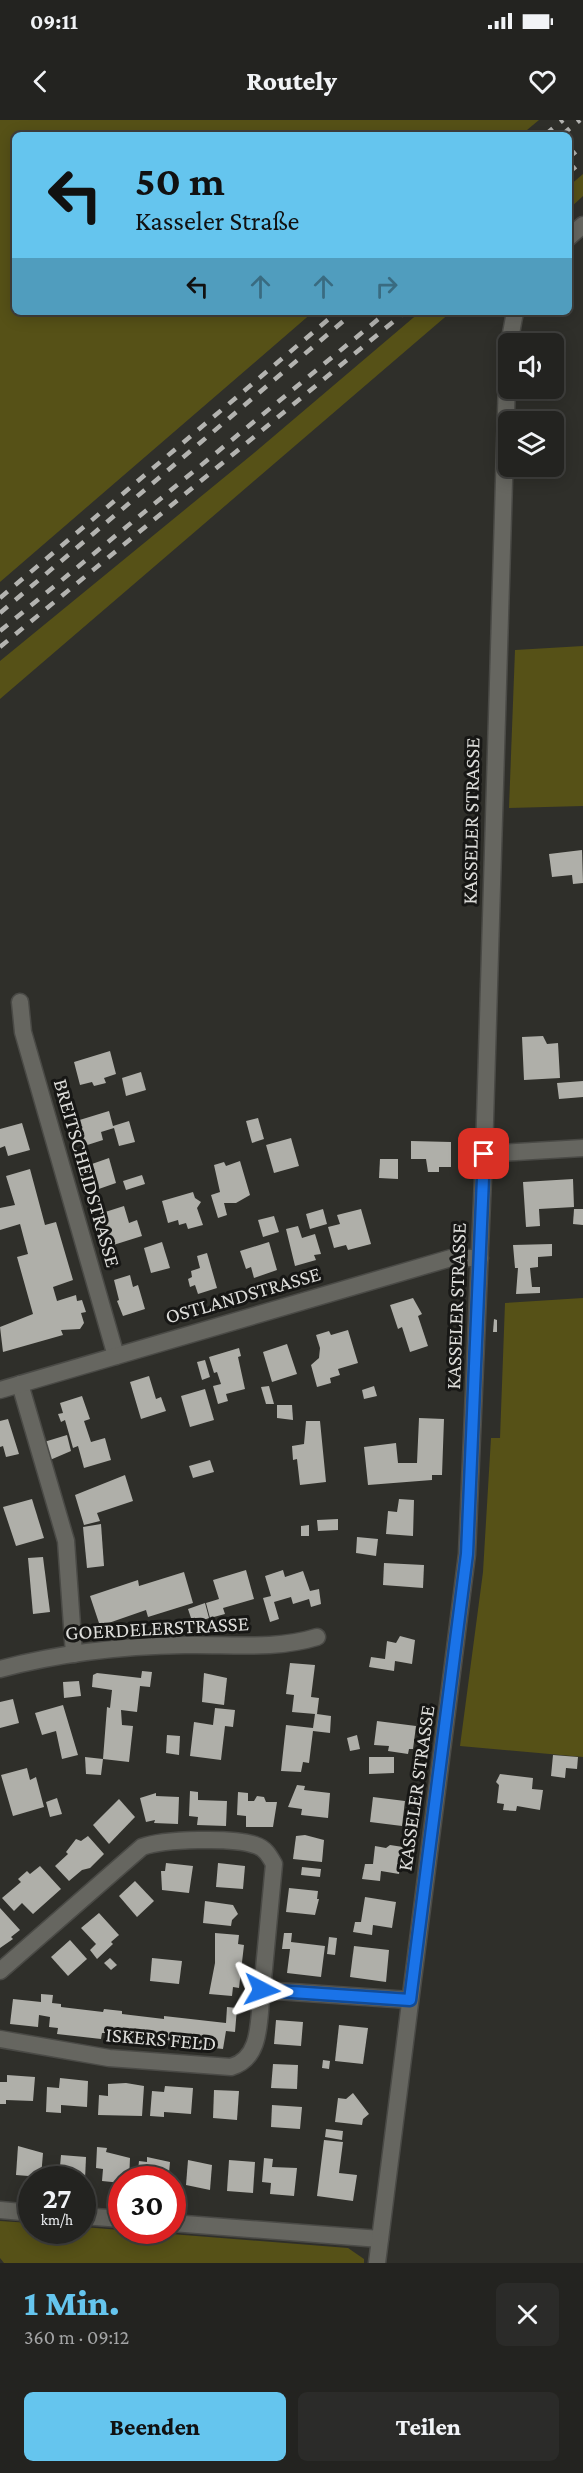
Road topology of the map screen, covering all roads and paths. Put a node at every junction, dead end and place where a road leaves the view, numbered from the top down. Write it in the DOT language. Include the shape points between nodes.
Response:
graph roads {
  1 [pos="514,315"];
  2 [pos="511,333"];
  3 [pos="507,399"];
  4 [pos="20,1002"];
  5 [pos="583,1148"];
  6 [pos="484,1154"];
  7 [pos="480,1258"];
  8 [pos="116,1356"];
  9 [pos="20,1384"];
  10 [pos="0,1390"];
  11 [pos="317,1637"];
  12 [pos="74,1654"];
  13 [pos="0,1669"];
  14 [pos="0,1971"];
  15 [pos="262,1990"];
  16 [pos="410,2000"];
  17 [pos="0,2039"];
  18 [pos="0,2210"];
  19 [pos="18,2212"];
  20 [pos="186,2224"];
  21 [pos="380,2239"];
  22 [pos="377,2263"];
  1 -- 2 [label="street, KASSELER STRASSE"];
  3 -- 6 [label="street, KASSELER STRASSE"];
  4 -- 8 [label="street, BREITSCHEIDSTRASSE" via="23,1032"];
  5 -- 6 [label="street"];
  6 -- 7 [label="street, KASSELER STRASSE"];
  7 -- 8 [label="street, OSTLANDSTRASSE" via="450,1258"];
  7 -- 16 [label="street, KASSELER STRASSE" via="467,1554"];
  8 -- 9 [label="street, OSTLANDSTRASSE"];
  9 -- 10 [label="street, OSTLANDSTRASSE"];
  9 -- 12 [label="street" via="66,1541"];
  11 -- 12 [label="street, GOERDELERSTRASSE" via="287,1644 183,1645"];
  12 -- 13 [label="street, GOERDELERSTRASSE"];
  14 -- 15 [label="street, ISKERS FELD" via="142,1846 171,1840 249,1843 264,1850 274,1864"];
  15 -- 16 [label="street"];
  15 -- 17 [label="street, ISKERS FELD" via="255,2047 241,2064 231,2067 109,2058"];
  16 -- 21 [label="street, KASSELER STRASSE"];
  18 -- 19 [label="street"];
  20 -- 21 [label="street"];
  21 -- 22 [label="street, KASSELER STRASSE"];
}
